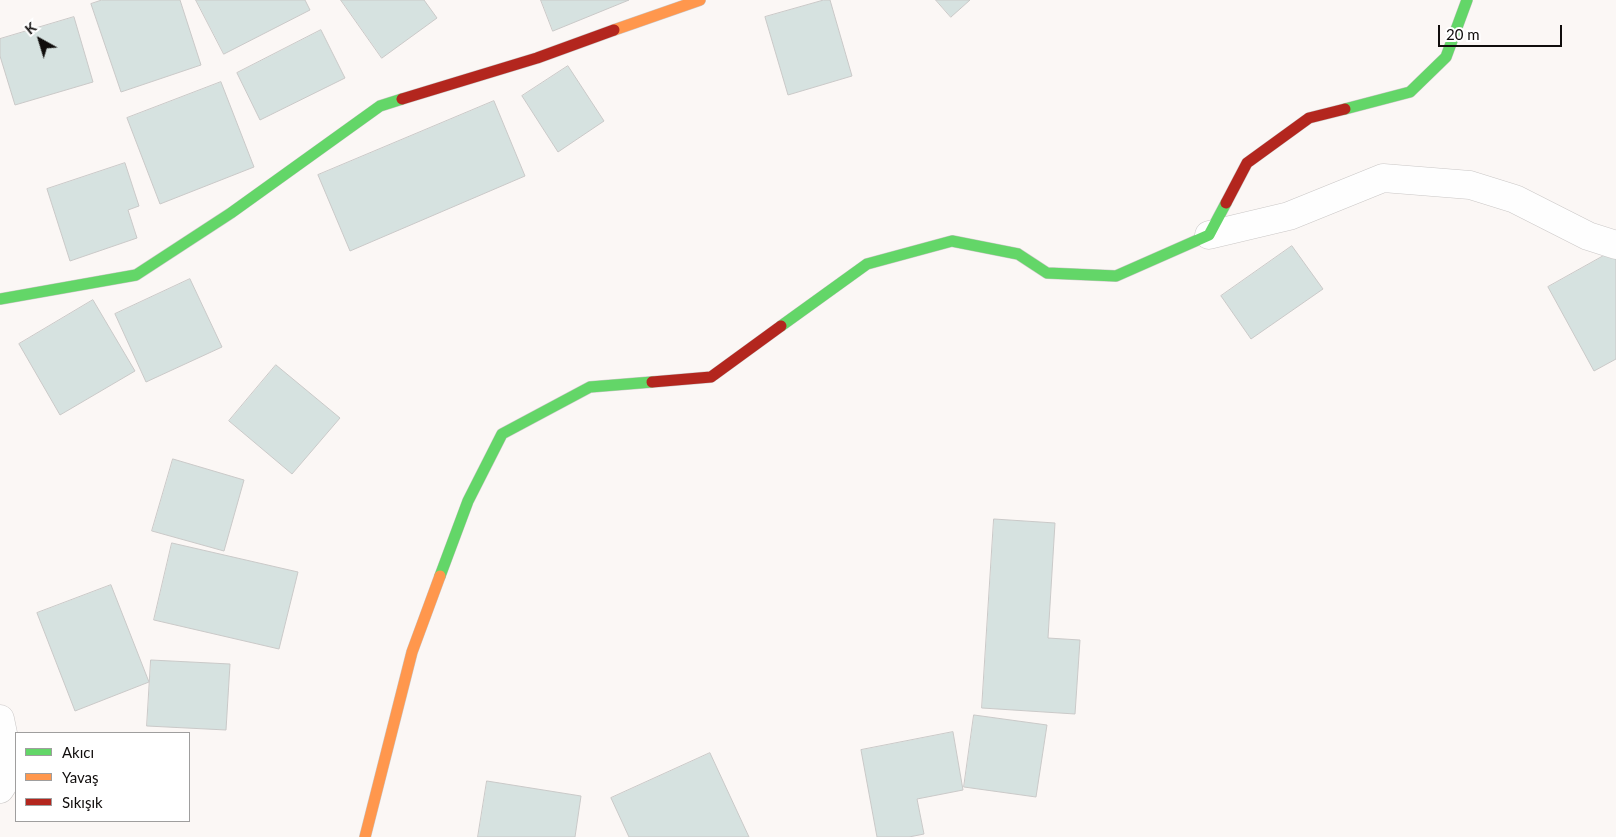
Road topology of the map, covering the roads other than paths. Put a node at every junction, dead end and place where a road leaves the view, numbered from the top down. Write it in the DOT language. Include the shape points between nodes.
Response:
graph roads {
  1 [pos="700,0"];
  2 [pos="1467,0"];
  3 [pos="1209,235"];
  4 [pos="1616,245"];
  5 [pos="0,299"];
  6 [pos="0,719"];
  7 [pos="0,789"];
  8 [pos="365,837"];
  1 -- 5 [label="street" via="537,58 380,106 231,213 136,275"];
  2 -- 3 [label="street" via="1446,57 1410,92 1308,118 1247,163"];
  3 -- 4 [label="street" via="1289,216 1384,178 1470,185 1515,199 1588,236"];
  3 -- 8 [label="street" via="1116,276 1047,273 1018,254 952,242 867,264 711,377 590,387 502,434 468,502 412,652"];
  6 -- 7 [label="street" via="11,772"];
}
